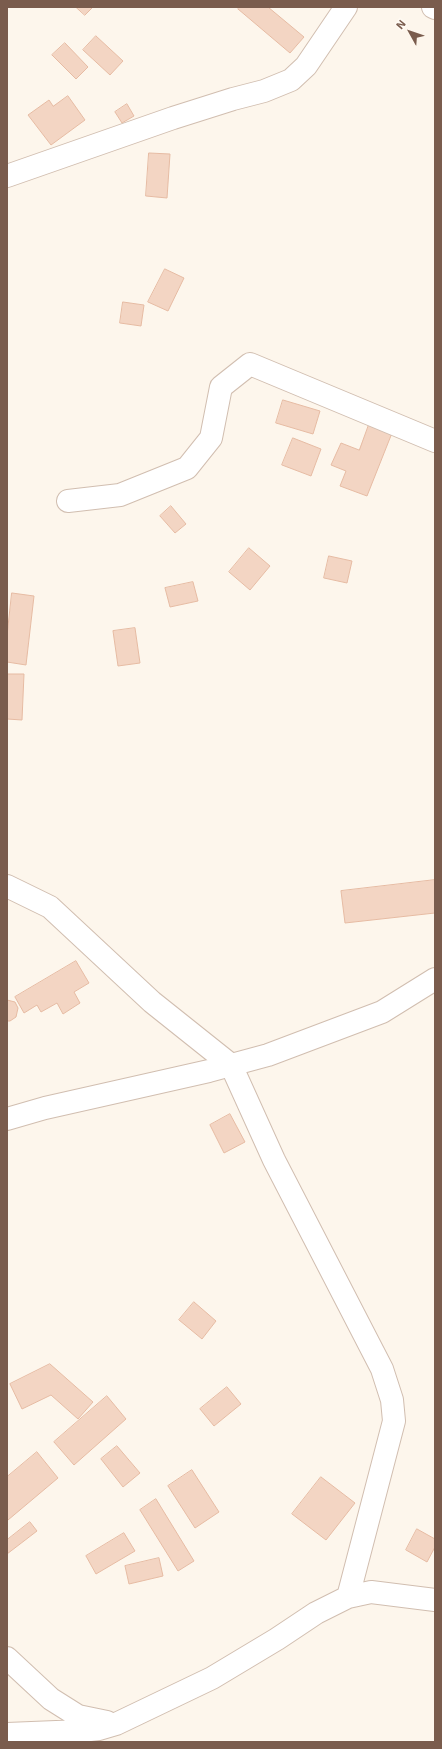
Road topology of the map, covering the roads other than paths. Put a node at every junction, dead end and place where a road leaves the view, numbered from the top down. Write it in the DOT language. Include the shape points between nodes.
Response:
graph roads {
  1 [pos="346,7"];
  2 [pos="7,176"];
  3 [pos="435,441"];
  4 [pos="68,501"];
  5 [pos="7,886"];
  6 [pos="435,979"];
  7 [pos="231,1065"];
  8 [pos="7,1119"];
  9 [pos="348,1597"];
  10 [pos="435,1600"];
  11 [pos="7,1658"];
  12 [pos="108,1732"];
  13 [pos="7,1734"];
  1 -- 2 [label="street" via="306,66 291,80"];
  3 -- 4 [label="street" via="250,364 221,387 211,438 187,468 120,495"];
  5 -- 7 [label="street" via="50,907 152,1002"];
  6 -- 7 [label="street" via="382,1012 268,1055"];
  7 -- 8 [label="street"];
  7 -- 9 [label="street" via="274,1160 382,1370 392,1400 394,1421"];
  9 -- 10 [label="street" via="371,1592"];
  9 -- 12 [label="street" via="316,1613 212,1678"];
  11 -- 12 [label="street" via="51,1698"];
  12 -- 13 [label="street"];
}
